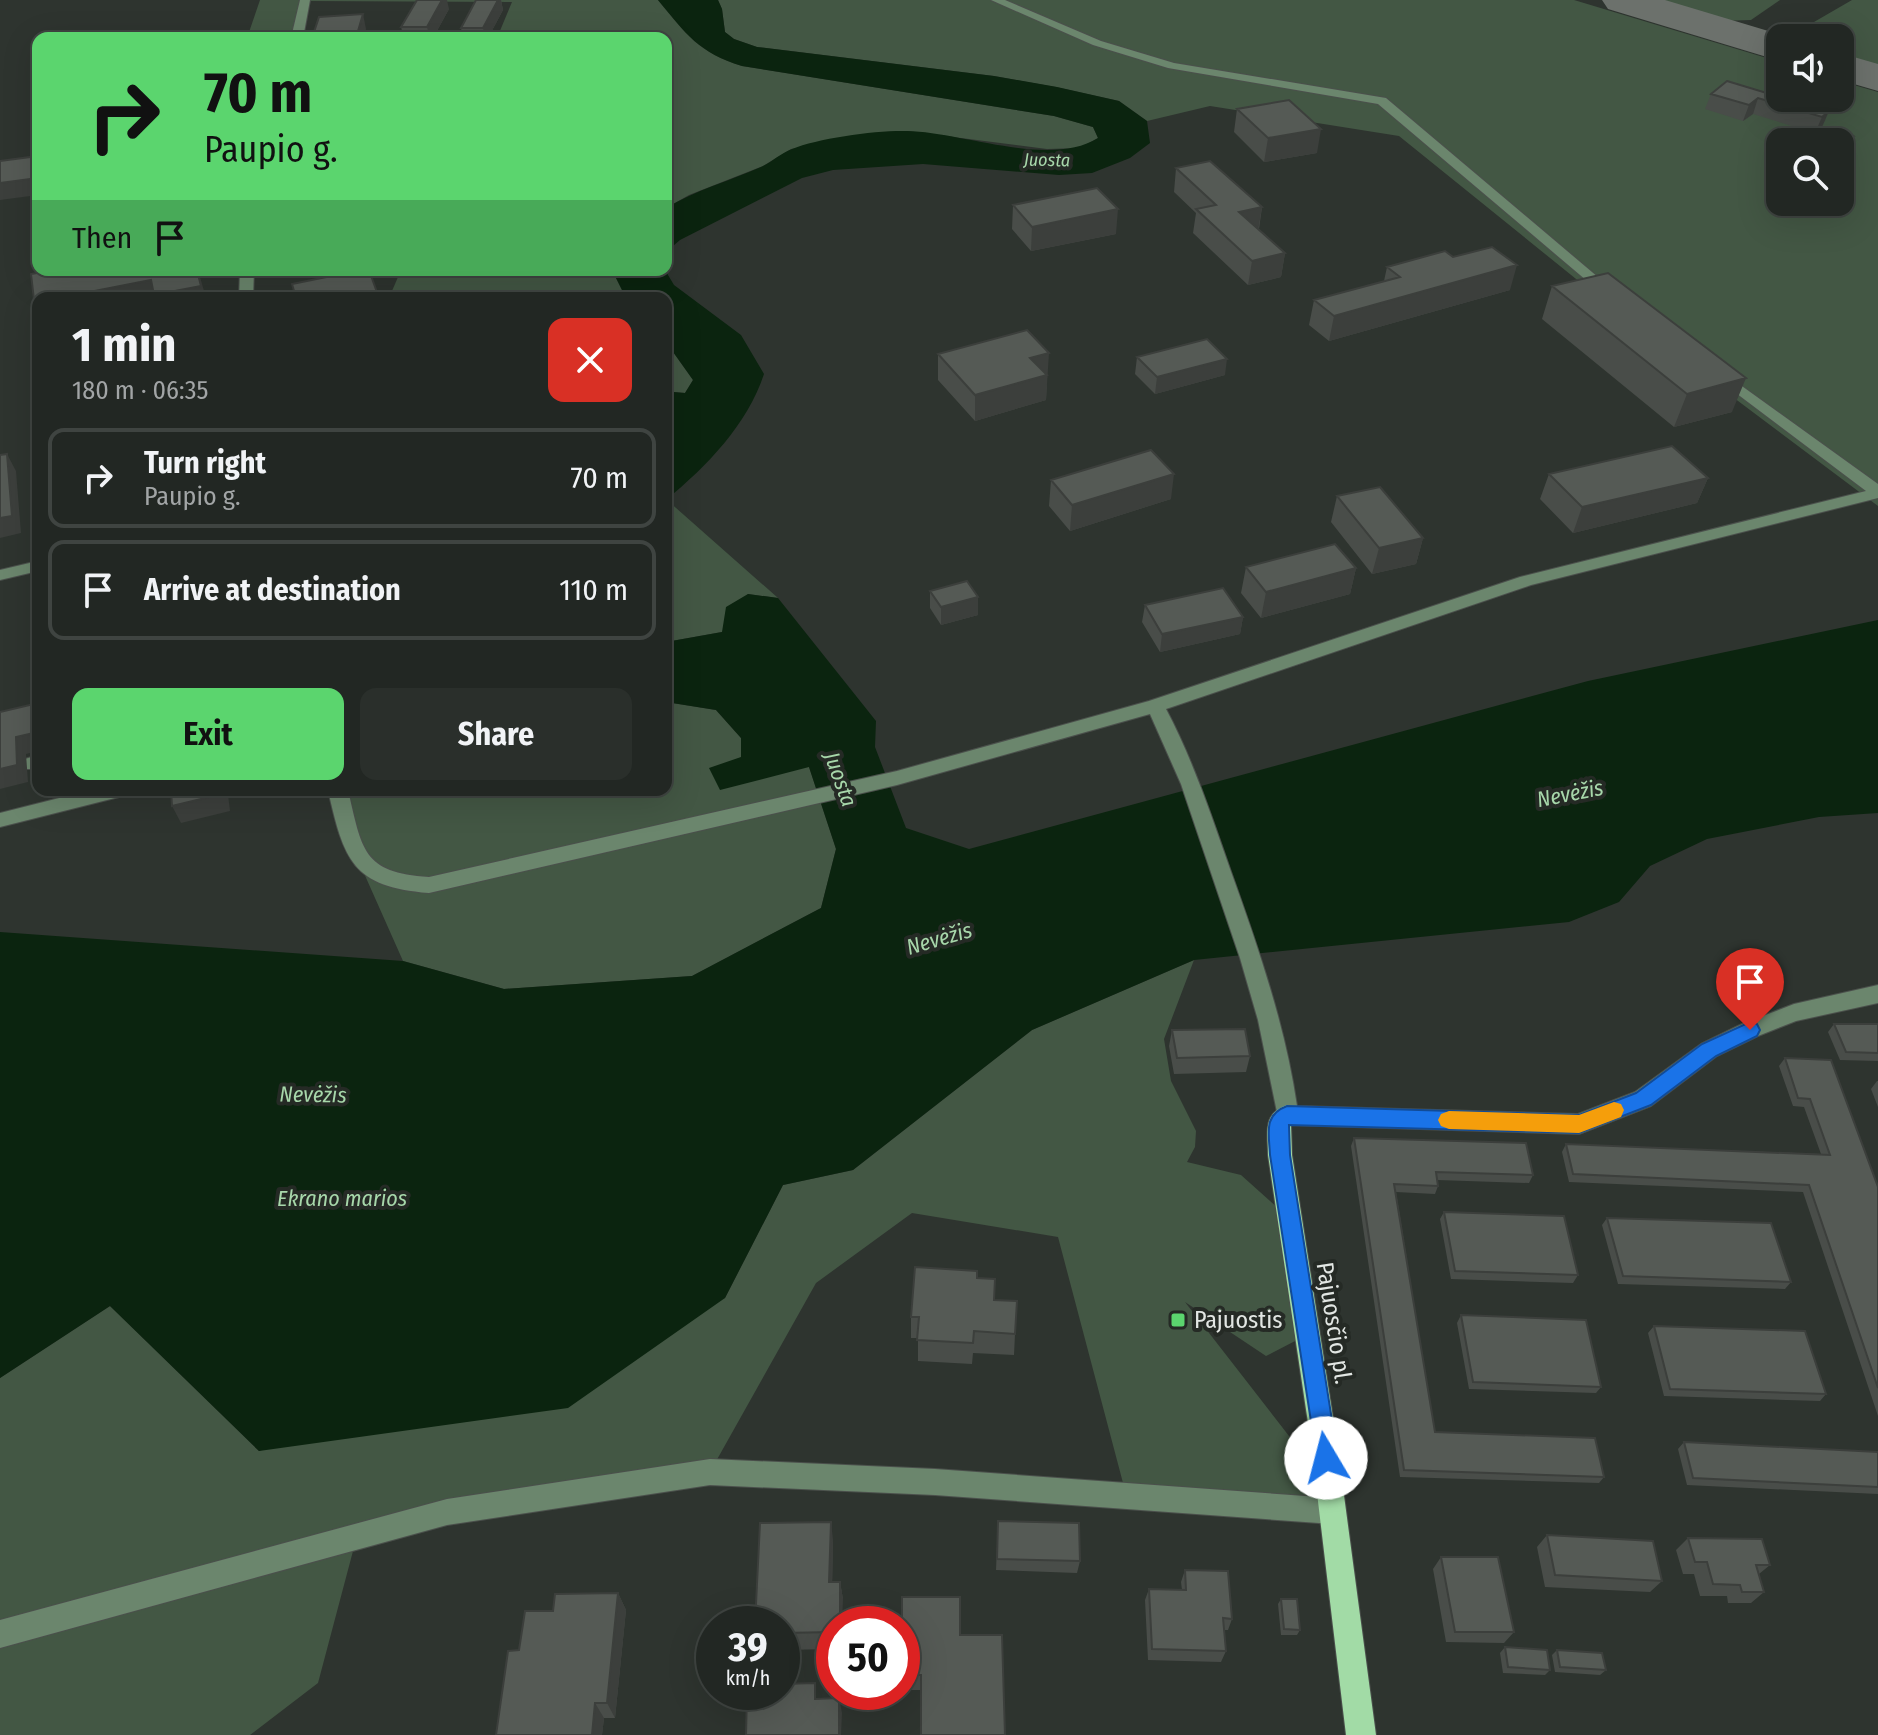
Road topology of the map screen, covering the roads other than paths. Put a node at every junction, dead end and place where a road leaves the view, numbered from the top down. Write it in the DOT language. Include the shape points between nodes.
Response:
graph roads {
  1 [pos="305,0"];
  2 [pos="996,0"];
  3 [pos="298,32"];
  4 [pos="1621,302"];
  5 [pos="1713,370"];
  6 [pos="1878,492"];
  7 [pos="32,567"];
  8 [pos="0,575"];
  9 [pos="1155,706"];
  10 [pos="92,796"];
  11 [pos="339,796"];
  12 [pos="0,820"];
  13 [pos="1878,994"];
  14 [pos="1287,1115"];
  15 [pos="1333,1511"];
  16 [pos="0,1634"];
  17 [pos="1361,1735"];
  1 -- 3 [label="street"];
  2 -- 4 [label="street" via="1097,43 1172,66 1382,101"];
  5 -- 6 [label="street"];
  6 -- 9 [label="street" via="1526,581"];
  7 -- 8 [label="street"];
  9 -- 11 [label="street" via="897,778 429,885 388,881 363,861 351,844"];
  9 -- 14 [label="street" via="1176,745 1260,981"];
  10 -- 12 [label="street"];
  13 -- 14 [label="street" via="1794,1013 1750,1030 1709,1050 1643,1099 1579,1124"];
  14 -- 15 [label="main road, Pajuosčio pl." via="1279,1120 1280,1155"];
  15 -- 16 [label="street" via="935,1482 710,1472 447,1512"];
  15 -- 17 [label="main road, Pajuosčio pl."];
}
